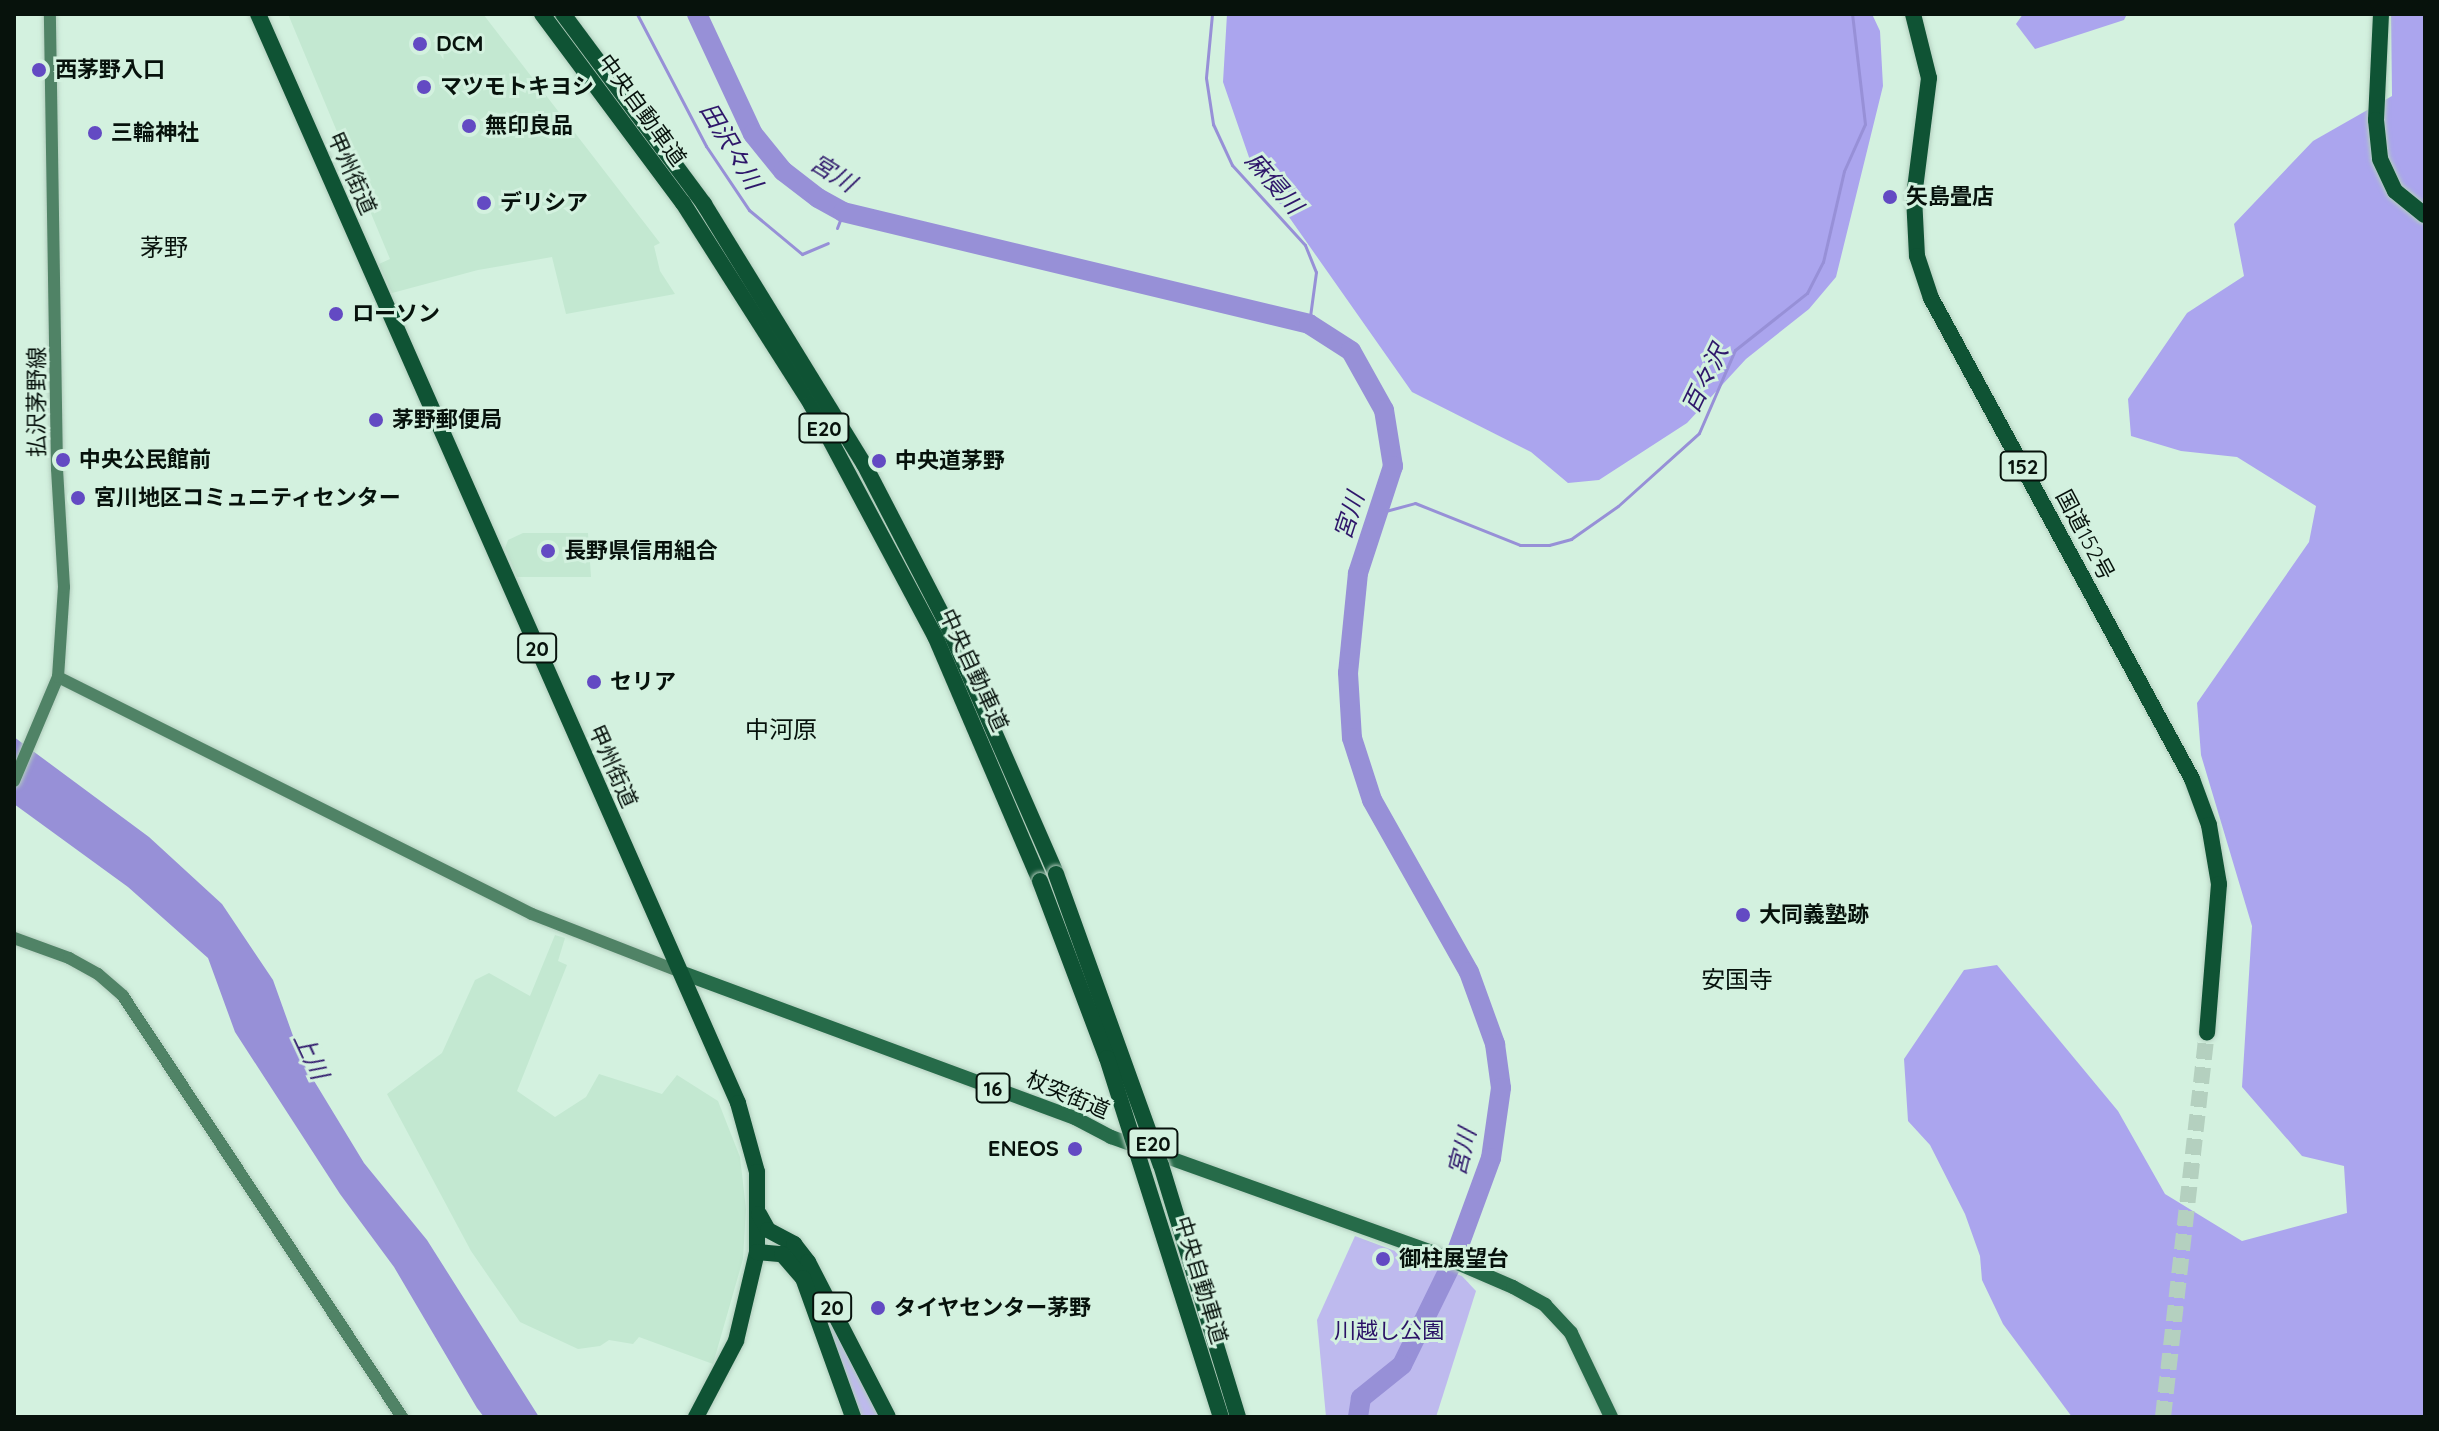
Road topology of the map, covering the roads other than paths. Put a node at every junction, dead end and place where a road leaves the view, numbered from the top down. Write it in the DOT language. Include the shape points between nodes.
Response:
graph roads {
  1 [pos="50,14"];
  2 [pos="258,14"];
  3 [pos="542,14"];
  4 [pos="563,14"];
  5 [pos="1913,14"];
  6 [pos="2381,14"];
  7 [pos="2425,215"];
  8 [pos="58,677"];
  9 [pos="14,781"];
  10 [pos="14,938"];
  11 [pos="683,973"];
  12 [pos="2207,1033"];
  13 [pos="758,1213"];
  14 [pos="757,1252"];
  15 [pos="402,1417"];
  16 [pos="696,1417"];
  17 [pos="853,1417"];
  18 [pos="888,1417"];
  19 [pos="1221,1417"];
  20 [pos="1238,1417"];
  21 [pos="1611,1417"];
  1 -- 8 [label="street, 払沢茅野線" via="57,469 64,587"];
  2 -- 11 [label="highway, 甲州街道 / 20"];
  3 -- 19 [label="highway, 中央自動車道 / E20, bridge" via="683,203 811,404 928,623 991,758 1107,1058"];
  4 -- 20 [label="highway, 中央自動車道 / E20, bridge" via="704,204 864,464 953,638 1056,874 1161,1165"];
  5 -- 12 [label="highway, 国道152号 / 152" via="1929,78 1914,197 1917,256 1931,298 2192,779 2209,825 2219,884"];
  6 -- 7 [label="highway" via="2376,120 2380,159 2395,191"];
  8 -- 9 [label="street, 払沢茅野線"];
  8 -- 11 [label="street" via="532,914"];
  10 -- 15 [label="street" via="78,963 123,996"];
  11 -- 13 [label="highway, 甲州街道 / 20" via="738,1103 757,1172"];
  11 -- 21 [label="main road, 杖突街道 / 16" via="1432,1252 1513,1287 1545,1305 1571,1333"];
  13 -- 14 [label="highway, 甲州街道 / 20"];
  13 -- 18 [label="highway, 20" via="768,1230 794,1244 808,1262"];
  14 -- 16 [label="highway, 甲州街道 / 20" via="736,1341"];
  14 -- 17 [label="highway, 20" via="782,1254 803,1278"];
}
